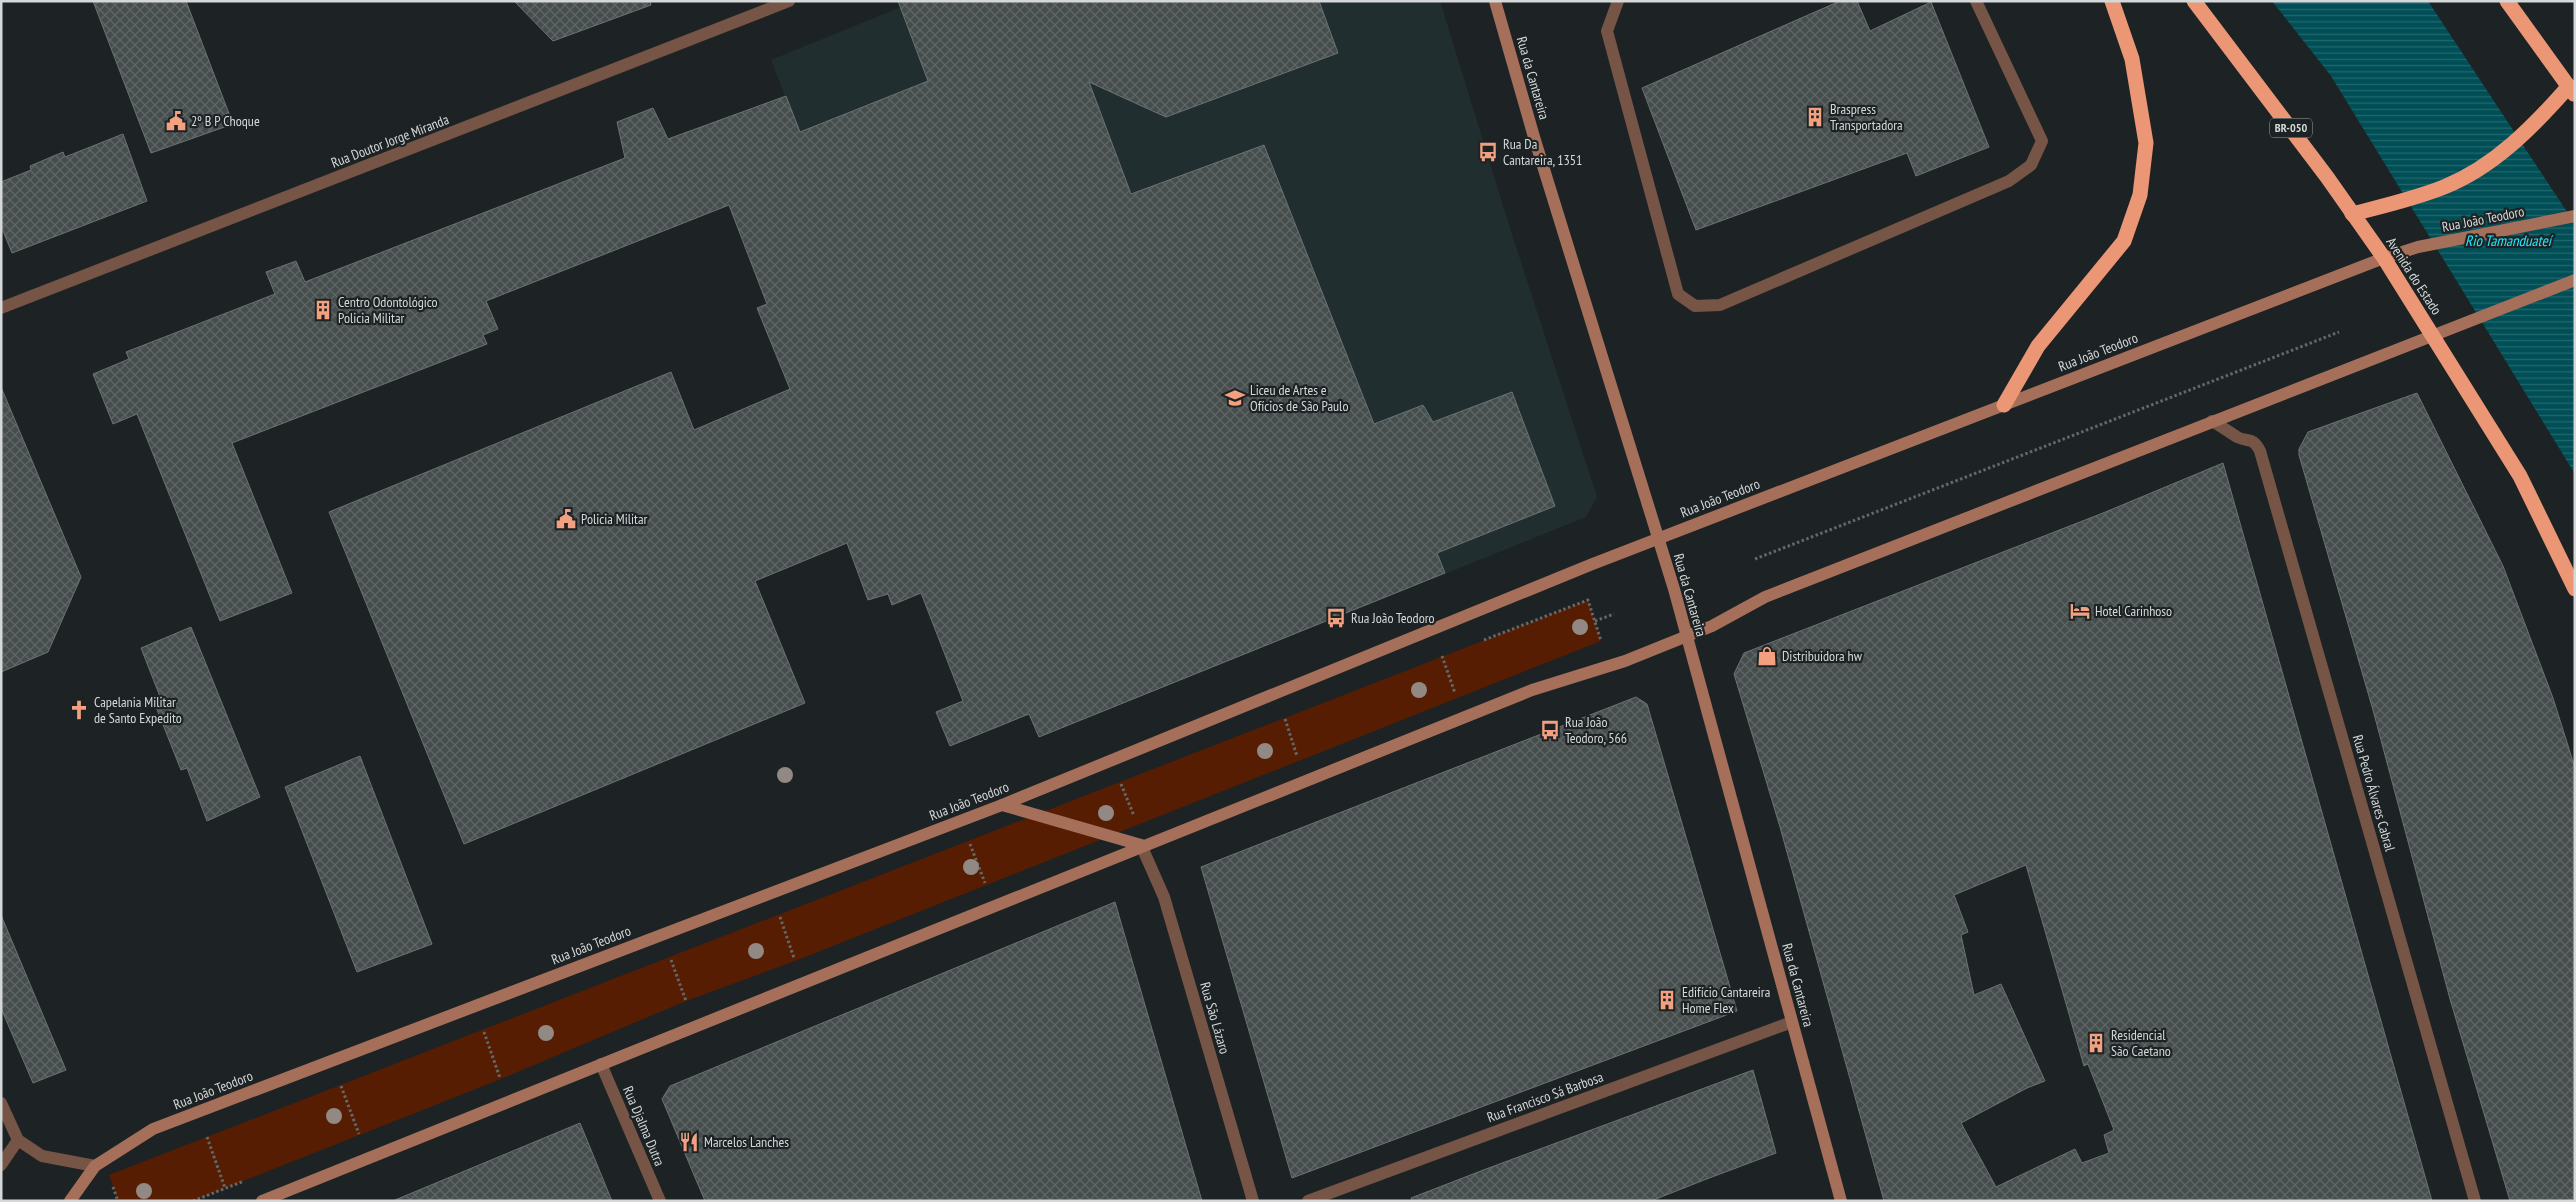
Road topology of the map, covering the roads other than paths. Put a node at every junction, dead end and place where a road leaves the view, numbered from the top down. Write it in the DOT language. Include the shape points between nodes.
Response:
graph roads {
  1 [pos="789,1"];
  2 [pos="1495,1"];
  3 [pos="1618,1"];
  4 [pos="1976,1"];
  5 [pos="2112,1"];
  6 [pos="2194,1"];
  7 [pos="2507,1"];
  8 [pos="2572,91"];
  9 [pos="2352,214"];
  10 [pos="2575,216"];
  11 [pos="2384,258"];
  12 [pos="2575,280"];
  13 [pos="1,308"];
  14 [pos="2433,335"];
  15 [pos="2004,404"];
  16 [pos="2212,421"];
  17 [pos="1658,539"];
  18 [pos="2575,589"];
  19 [pos="1686,635"];
  20 [pos="1002,805"];
  21 [pos="1141,846"];
  22 [pos="1792,1022"];
  23 [pos="601,1064"];
  24 [pos="1,1104"];
  25 [pos="18,1140"];
  26 [pos="1,1165"];
  27 [pos="95,1166"];
  28 [pos="70,1201"];
  29 [pos="262,1201"];
  30 [pos="660,1201"];
  31 [pos="1253,1201"];
  32 [pos="1308,1201"];
  33 [pos="1841,1201"];
  34 [pos="2475,1201"];
  1 -- 13 [label="street, Rua Doutor Jorge Miranda"];
  2 -- 17 [label="main road, Rua da Cantareira"];
  3 -- 4 [label="street" via="1607,31 1678,294 1695,306 1720,305 2009,181 2031,165 2042,141"];
  5 -- 15 [label="highway" via="2132,59 2146,143 2140,195 2124,240 2038,346"];
  6 -- 9 [label="highway, Avenida do Estado / BR-050"];
  7 -- 8 [label="highway"];
  8 -- 9 [label="highway" via="2475,171 2445,187"];
  9 -- 11 [label="highway, Avenida do Estado / BR-050"];
  10 -- 11 [label="main road, Rua João Teodoro" via="2418,247"];
  11 -- 14 [label="highway, Avenida do Estado / BR-050"];
  11 -- 15 [label="main road, Rua João Teodoro"];
  12 -- 14 [label="main road"];
  14 -- 16 [label="main road"];
  14 -- 18 [label="highway, Avenida do Estado / BR-050" via="2520,476"];
  15 -- 17 [label="main road, Rua João Teodoro"];
  16 -- 19 [label="main road" via="1765,597 1712,626"];
  16 -- 34 [label="street, Rua Pedro Álvares Cabral" via="2240,438 2248,438 2260,451"];
  17 -- 19 [label="main road, Rua da Cantareira"];
  17 -- 20 [label="main road, Rua João Teodoro"];
  19 -- 21 [label="main road" via="1625,662 1532,690"];
  19 -- 22 [label="main road, Rua da Cantareira"];
  20 -- 21 [label="main road"];
  20 -- 27 [label="main road, Rua João Teodoro" via="153,1129"];
  21 -- 23 [label="main road"];
  21 -- 31 [label="street, Rua São Lázaro" via="1164,897"];
  22 -- 32 [label="street, Rua Francisco Sá Barbosa"];
  22 -- 33 [label="main road, Rua da Cantareira"];
  23 -- 29 [label="main road"];
  23 -- 30 [label="street, Rua Djalma Dutra"];
  24 -- 25 [label="street"];
  25 -- 26 [label="street"];
  25 -- 27 [label="street" via="42,1156"];
  27 -- 28 [label="main road, Rua João Teodoro"];
}
